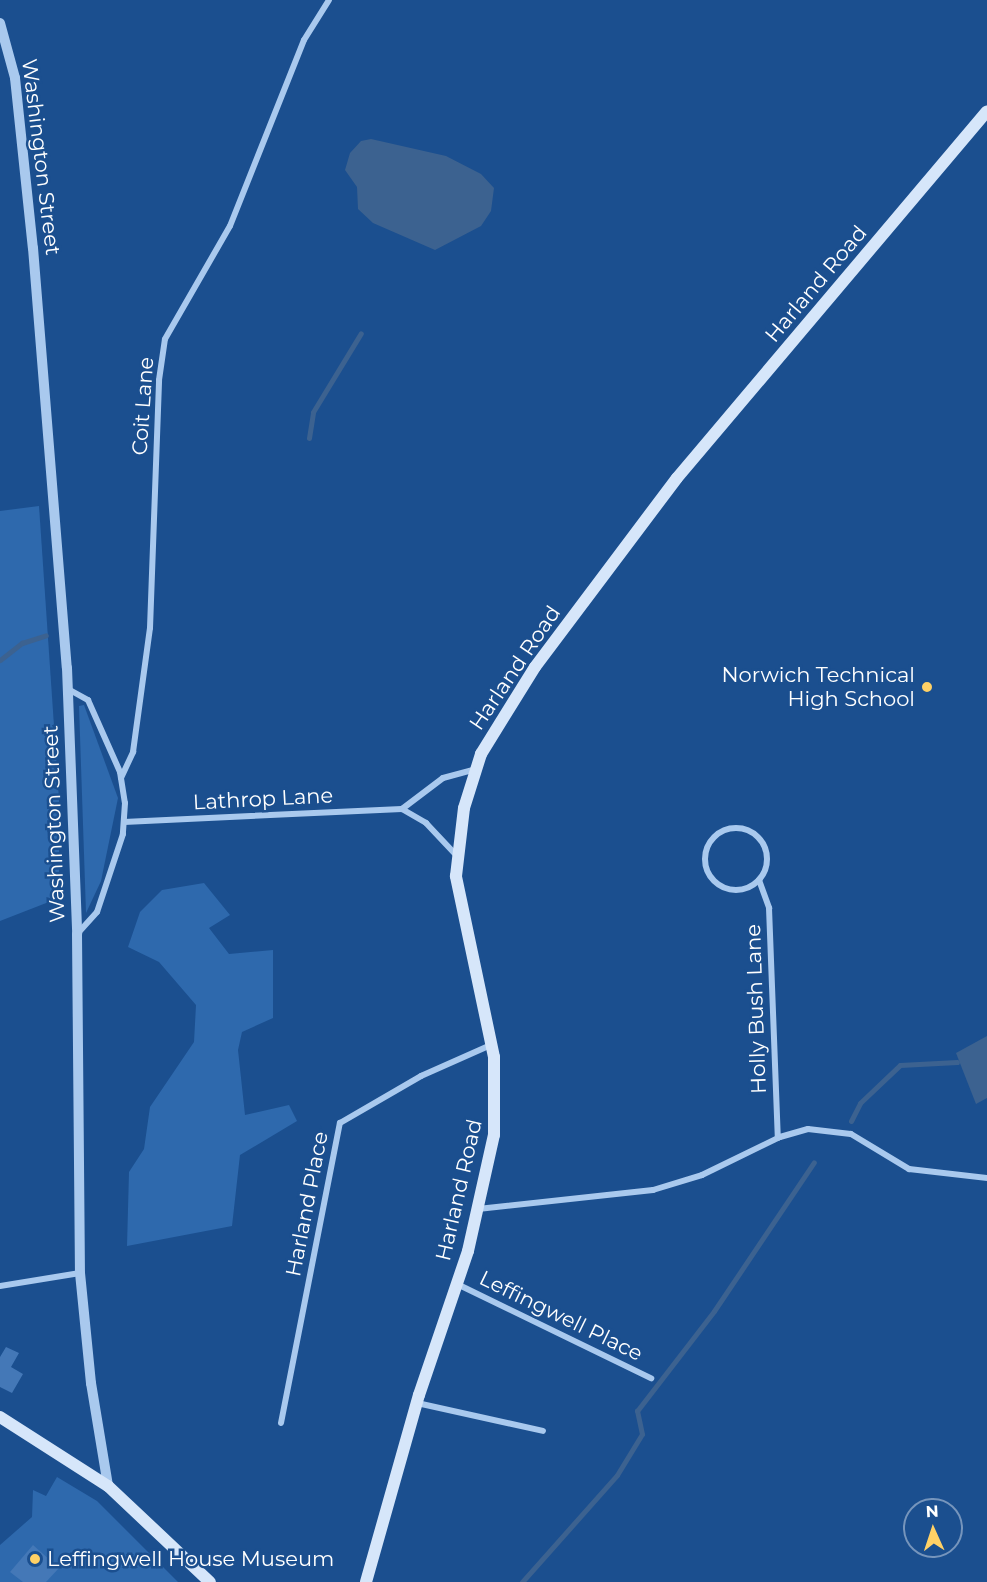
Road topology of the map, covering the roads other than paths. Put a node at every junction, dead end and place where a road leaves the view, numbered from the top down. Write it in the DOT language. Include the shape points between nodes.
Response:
graph roads {
  1 [pos="329,0"];
  2 [pos="0,23"];
  3 [pos="987,111"];
  4 [pos="68,689"];
  5 [pos="476,769"];
  6 [pos="122,778"];
  7 [pos="402,809"];
  8 [pos="124,822"];
  9 [pos="457,856"];
  10 [pos="759,880"];
  11 [pos="77,934"];
  12 [pos="492,1044"];
  13 [pos="778,1138"];
  14 [pos="987,1178"];
  15 [pos="478,1209"];
  16 [pos="80,1273"];
  17 [pos="457,1284"];
  18 [pos="0,1286"];
  19 [pos="651,1378"];
  20 [pos="416,1403"];
  21 [pos="0,1417"];
  22 [pos="281,1423"];
  23 [pos="543,1431"];
  24 [pos="108,1486"];
  25 [pos="210,1582"];
  26 [pos="366,1582"];
  1 -- 6 [label="street, Coit Lane" via="304,40 230,226 165,339 159,380 150,628 132,752"];
  2 -- 4 [label="street, Washington Street" via="15,78 32,238"];
  3 -- 5 [label="main road, Harland Road" via="677,478 513,698"];
  4 -- 6 [label="street" via="88,700"];
  4 -- 11 [label="street, Washington Street"];
  5 -- 7 [label="street" via="428,787"];
  5 -- 9 [label="main road, Harland Road"];
  6 -- 8 [label="street"];
  7 -- 8 [label="street, Lathrop Lane"];
  7 -- 9 [label="street" via="426,823"];
  8 -- 11 [label="street" via="94,920"];
  9 -- 12 [label="main road, Harland Road" via="459,903"];
  10 -- 10 [label="street" via="767,857 759,838 736,828 714,838 706,861 714,879 736,890"];
  10 -- 13 [label="street, Holly Bush Lane" via="769,908"];
  11 -- 16 [label="street, Washington Street"];
  12 -- 15 [label="main road, Harland Road" via="496,1119"];
  12 -- 22 [label="street, Harland Place" via="421,1076 340,1124"];
  13 -- 14 [label="street" via="807,1129 843,1132 902,1167"];
  13 -- 15 [label="street" via="702,1175 638,1194"];
  15 -- 17 [label="main road, Harland Road"];
  16 -- 18 [label="street"];
  16 -- 24 [label="street, Washington Street" via="91,1383"];
  17 -- 19 [label="street, Leffingwell Place"];
  17 -- 20 [label="main road, Harland Road"];
  20 -- 23 [label="street"];
  20 -- 26 [label="main road, Harland Road"];
  21 -- 24 [label="main road"];
  24 -- 25 [label="main road"];
}
